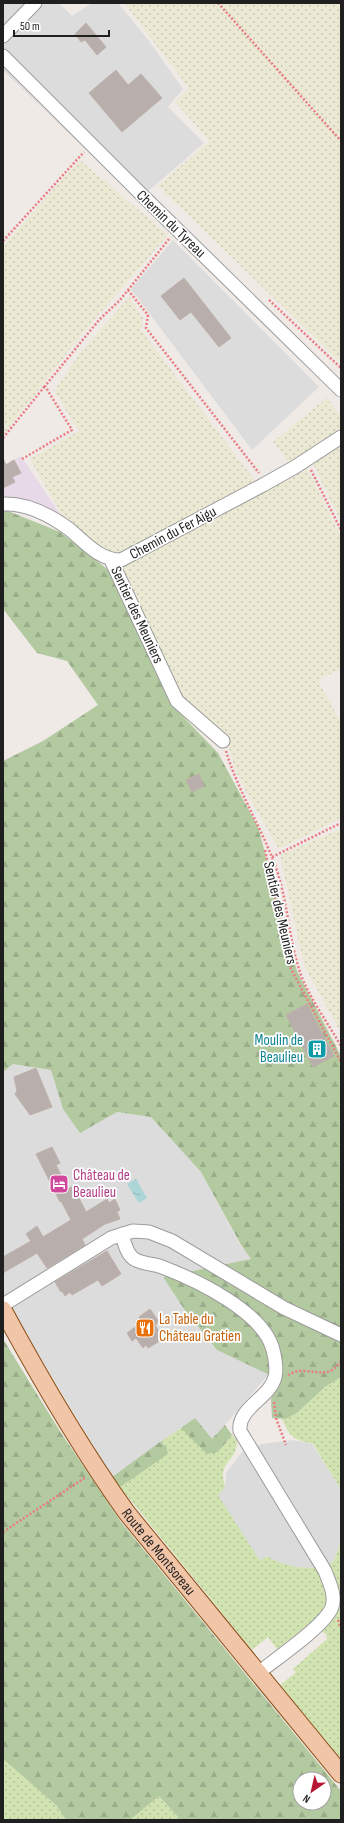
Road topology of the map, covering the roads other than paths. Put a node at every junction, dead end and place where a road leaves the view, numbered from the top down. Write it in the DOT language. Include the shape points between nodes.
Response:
graph roads {
  1 [pos="35,3"];
  2 [pos="3,36"];
  3 [pos="3,56"];
  4 [pos="341,390"];
  5 [pos="341,437"];
  6 [pos="3,504"];
  7 [pos="111,560"];
  8 [pos="223,741"];
  9 [pos="122,1234"];
  10 [pos="3,1305"];
  11 [pos="3,1310"];
  12 [pos="341,1335"];
  13 [pos="257,1674"];
  14 [pos="341,1774"];
  1 -- 2 [label="street"];
  3 -- 4 [label="street, Chemin du Tyreau"];
  5 -- 7 [label="street, Chemin du Fer Aigu" via="267,483 129,557"];
  6 -- 7 [label="street, Chemin du Fer Aigu" via="32,508 57,520"];
  7 -- 8 [label="street, Sentier des Meuniers" via="177,701"];
  9 -- 10 [label="street" via="90,1250"];
  9 -- 12 [label="street" via="134,1231 161,1235 284,1308"];
  9 -- 13 [label="street" via="125,1247 135,1260 167,1269 210,1289 256,1322 270,1339 274,1351 276,1376 270,1388 242,1418 240,1431 325,1571 332,1593 332,1606 323,1620"];
  11 -- 13 [label="main road, Route de Montsoreau" via="36,1372 96,1470 127,1514"];
  13 -- 14 [label="main road, Route de Montsoreau"];
}
